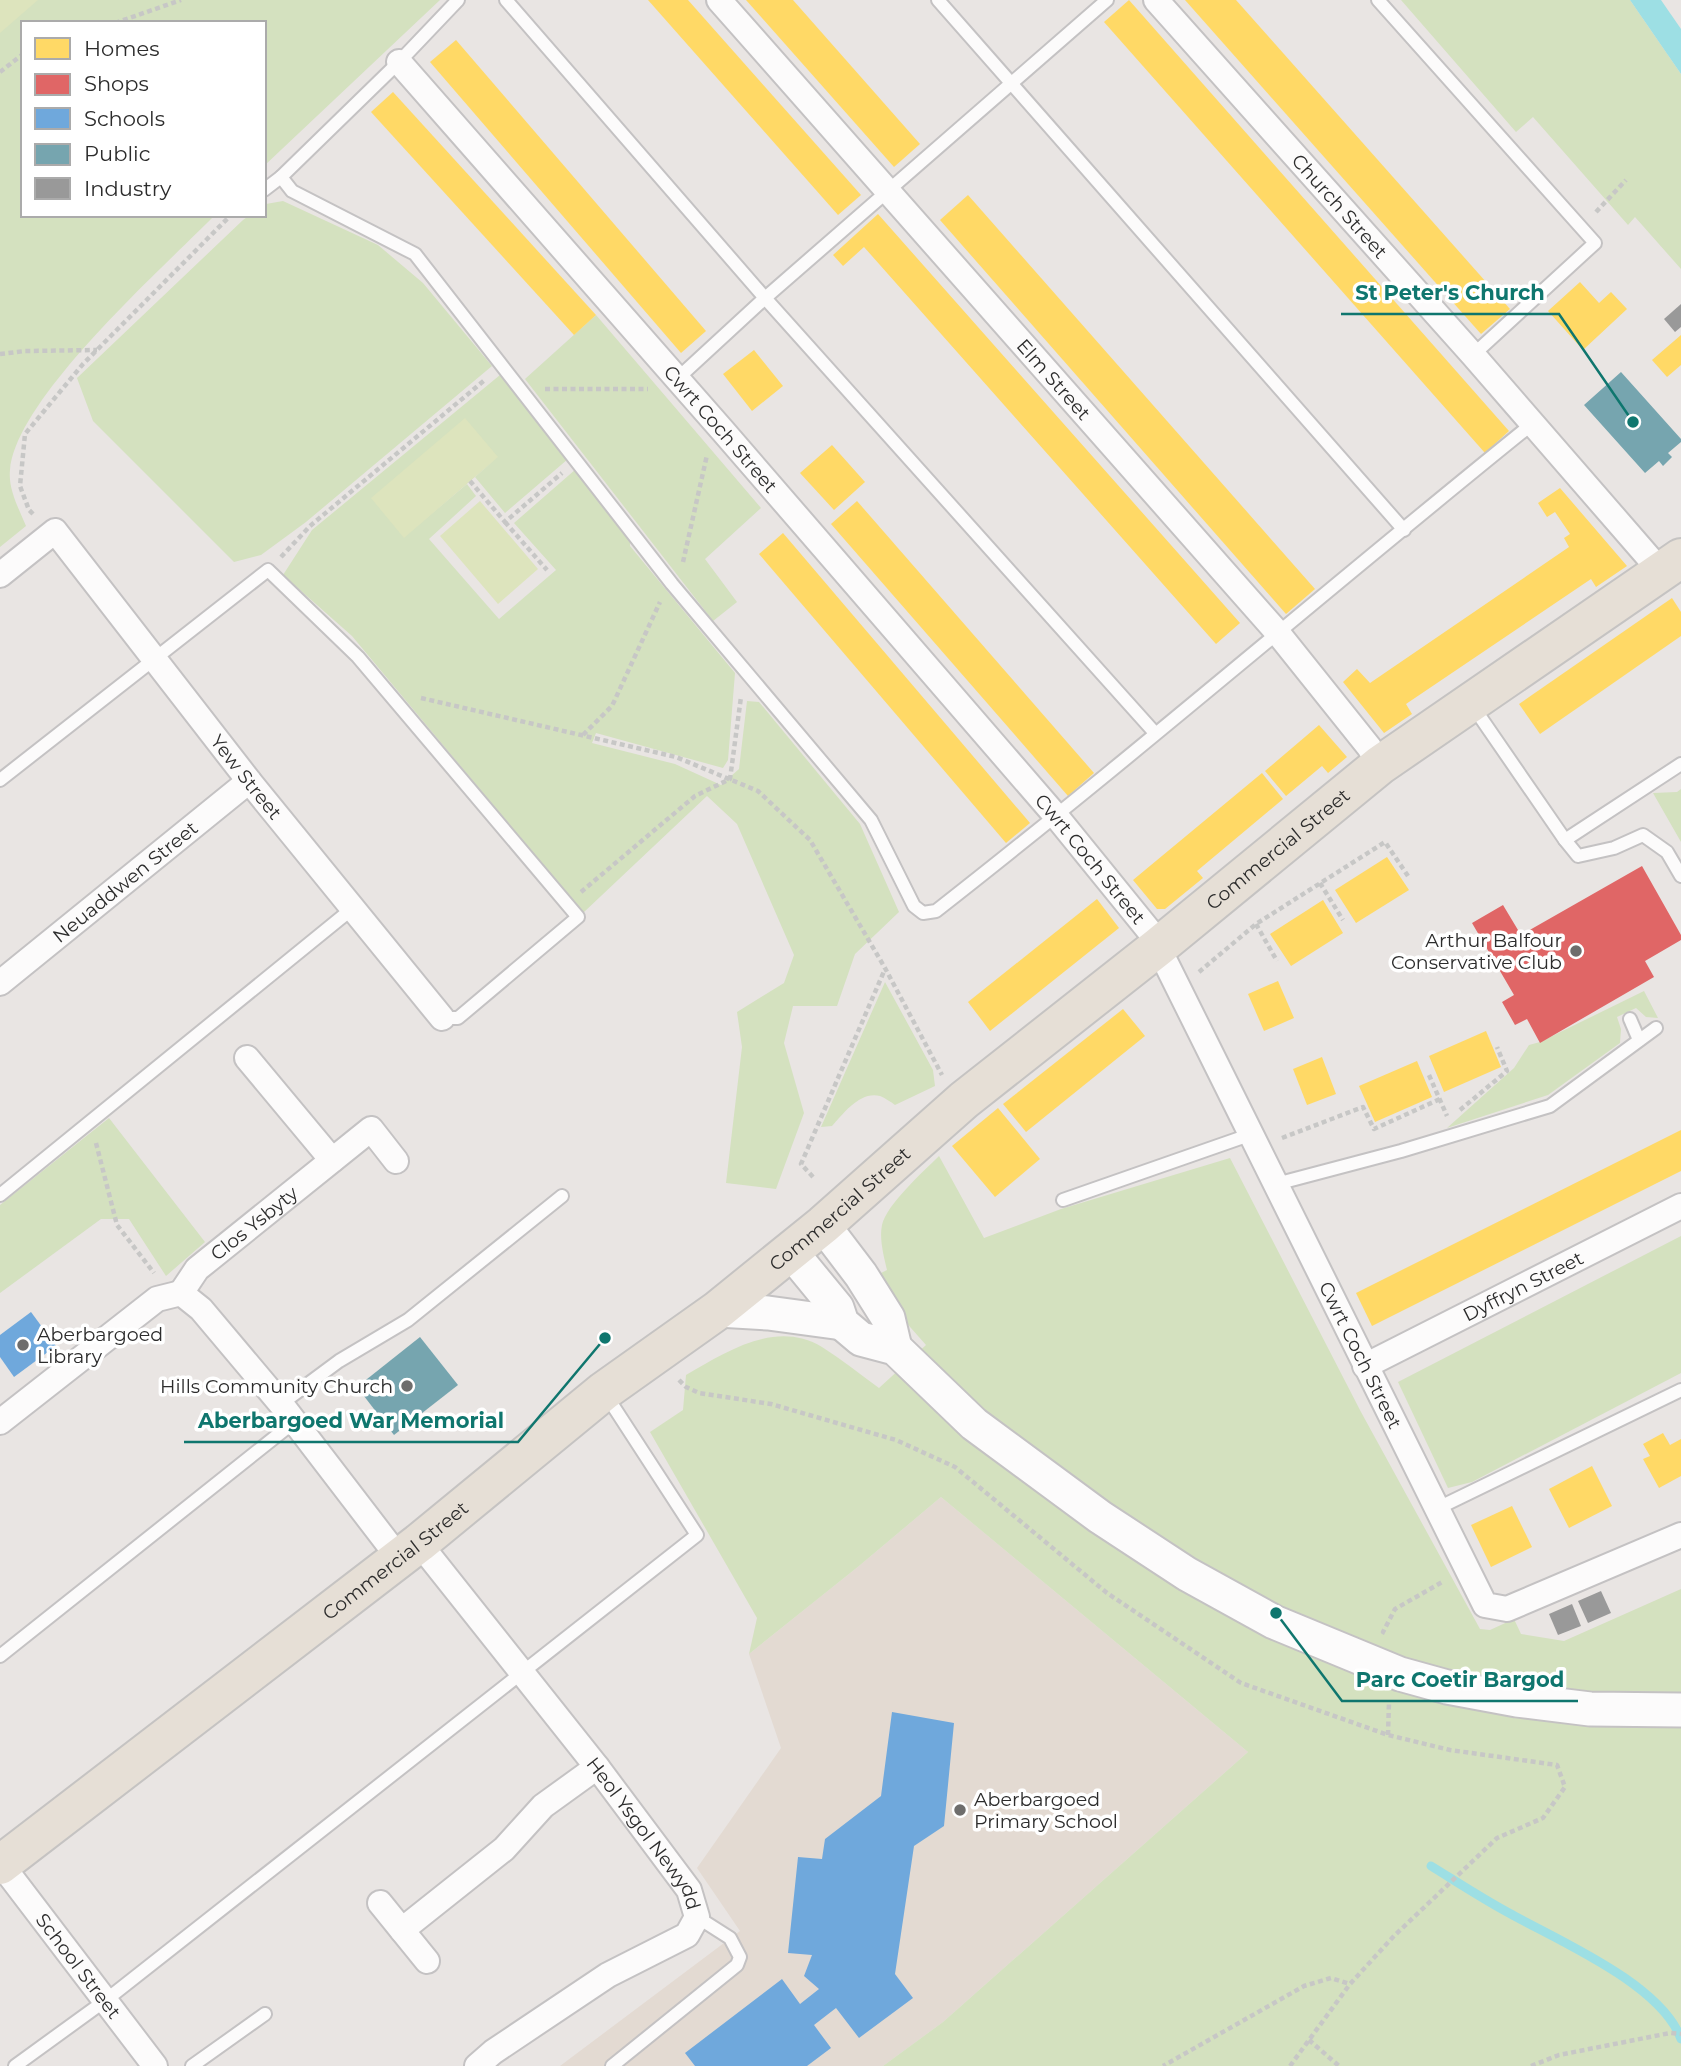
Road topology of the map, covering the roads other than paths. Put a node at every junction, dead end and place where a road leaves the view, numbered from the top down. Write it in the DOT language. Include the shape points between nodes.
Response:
graph roads {
  1 [pos="458,0"];
  2 [pos="506,0"];
  3 [pos="719,0"];
  4 [pos="938,0"];
  5 [pos="1107,0"];
  6 [pos="1156,0"];
  7 [pos="1378,0"];
  8 [pos="399,62"];
  9 [pos="1011,85"];
  10 [pos="281,177"];
  11 [pos="266,188"];
  12 [pos="888,192"];
  13 [pos="765,298"];
  14 [pos="1472,355"];
  15 [pos="677,379"];
  16 [pos="1532,424"];
  17 [pos="1404,530"];
  18 [pos="1670,566"];
  19 [pos="0,575"];
  20 [pos="1277,632"];
  21 [pos="155,659"];
  22 [pos="1469,702"];
  23 [pos="1155,733"];
  24 [pos="1681,764"];
  25 [pos="1380,765"];
  26 [pos="0,780"];
  27 [pos="249,781"];
  28 [pos="1056,816"];
  29 [pos="1565,840"];
  30 [pos="1681,876"];
  31 [pos="353,908"];
  32 [pos="1158,947"];
  33 [pos="0,983"];
  34 [pos="442,1018"];
  35 [pos="1630,1019"];
  36 [pos="1656,1028"];
  37 [pos="1639,1040"];
  38 [pos="247,1058"];
  39 [pos="1255,1141"];
  40 [pos="332,1160"];
  41 [pos="396,1161"];
  42 [pos="1276,1184"];
  43 [pos="0,1195"];
  44 [pos="562,1196"];
  45 [pos="1063,1199"];
  46 [pos="1681,1206"];
  47 [pos="823,1225"];
  48 [pos="790,1252"];
  49 [pos="181,1293"];
  50 [pos="718,1310"];
  51 [pos="842,1323"];
  52 [pos="895,1348"];
  53 [pos="1365,1366"];
  54 [pos="1681,1390"];
  55 [pos="604,1391"];
  56 [pos="287,1413"];
  57 [pos="0,1422"];
  58 [pos="1436,1509"];
  59 [pos="1681,1535"];
  60 [pos="409,1550"];
  61 [pos="0,1656"];
  62 [pos="521,1672"];
  63 [pos="1681,1710"];
  64 [pos="597,1767"];
  65 [pos="1,1864"];
  66 [pos="380,1903"];
  67 [pos="696,1917"];
  68 [pos="401,1930"];
  69 [pos="427,1961"];
  70 [pos="106,2000"];
  71 [pos="265,2014"];
  72 [pos="15,2066"];
  73 [pos="155,2066"];
  74 [pos="192,2066"];
  75 [pos="477,2066"];
  76 [pos="612,2066"];
  1 -- 8 [label="lane"];
  2 -- 13 [label="lane"];
  3 -- 12 [label="street, Elm Street"];
  4 -- 9 [label="lane"];
  5 -- 9 [label="lane"];
  6 -- 14 [label="street, Church Street"];
  7 -- 14 [label="lane" via="1595,243"];
  8 -- 10 [label="lane"];
  8 -- 15 [label="street, Cwrt Coch Street"];
  9 -- 12 [label="lane"];
  9 -- 17 [label="lane"];
  10 -- 11 [label="lane"];
  10 -- 28 [label="lane" via="292,191 415,254 672,584 871,820 914,906 923,913 936,911"];
  12 -- 13 [label="lane"];
  12 -- 20 [label="street, Elm Street"];
  13 -- 15 [label="lane"];
  13 -- 23 [label="lane"];
  14 -- 16 [label="street, Church Street"];
  15 -- 28 [label="street, Cwrt Coch Street"];
  16 -- 17 [label="lane"];
  16 -- 18 [label="street, Church Street" via="1651,560"];
  17 -- 20 [label="lane"];
  18 -- 22 [label="main road, Commercial Street"];
  19 -- 21 [label="street, Yew Street" via="55,531"];
  20 -- 23 [label="lane"];
  20 -- 25 [label="street, Elm Street"];
  21 -- 26 [label="lane"];
  21 -- 27 [label="street, Yew Street"];
  21 -- 34 [label="lane" via="268,570 358,657 578,917 458,1018"];
  22 -- 25 [label="main road, Commercial Street"];
  22 -- 29 [label="lane"];
  23 -- 28 [label="lane"];
  24 -- 29 [label="lane"];
  25 -- 32 [label="main road, Commercial Street"];
  27 -- 31 [label="street, Yew Street"];
  27 -- 33 [label="street, Neuaddwen Street"];
  28 -- 32 [label="street, Cwrt Coch Street"];
  29 -- 30 [label="lane" via="1578,856 1643,835 1667,852"];
  31 -- 34 [label="street, Yew Street"];
  31 -- 43 [label="lane"];
  32 -- 39 [label="street, Cwrt Coch Street"];
  32 -- 47 [label="main road, Commercial Street" via="964,1100"];
  35 -- 37 [label="lane"];
  36 -- 37 [label="lane"];
  37 -- 42 [label="lane" via="1550,1106"];
  38 -- 40 [label="street"];
  39 -- 42 [label="street, Cwrt Coch Street"];
  39 -- 45 [label="lane"];
  40 -- 41 [label="street, Clos Ysbyty" via="371,1129"];
  40 -- 49 [label="street, Clos Ysbyty" via="197,1269"];
  42 -- 53 [label="street, Cwrt Coch Street"];
  44 -- 56 [label="lane" via="408,1320 339,1361"];
  46 -- 53 [label="street, Dyffryn Street"];
  47 -- 48 [label="main road, Commercial Street"];
  47 -- 52 [label="street" via="888,1318"];
  48 -- 50 [label="main road, Commercial Street"];
  48 -- 51 [label="street" via="837,1308"];
  49 -- 56 [label="street, Heol Ysgol Newydd" via="201,1309"];
  49 -- 57 [label="street" via="157,1299"];
  50 -- 51 [label="street"];
  50 -- 55 [label="main road, Commercial Street"];
  51 -- 52 [label="street" via="861,1339"];
  52 -- 63 [label="street" via="974,1424 1100,1517 1186,1574 1274,1622 1400,1674 1447,1687 1590,1709"];
  53 -- 58 [label="street, Cwrt Coch Street"];
  54 -- 58 [label="lane"];
  55 -- 60 [label="main road, Commercial Street"];
  55 -- 62 [label="lane" via="697,1535"];
  56 -- 60 [label="street, Heol Ysgol Newydd"];
  56 -- 61 [label="lane"];
  58 -- 59 [label="street, Cwrt Coch Street" via="1485,1605 1507,1609"];
  60 -- 62 [label="street, Heol Ysgol Newydd"];
  60 -- 65 [label="main road, Commercial Street"];
  62 -- 64 [label="street, Heol Ysgol Newydd"];
  62 -- 70 [label="lane"];
  64 -- 67 [label="street, Heol Ysgol Newydd" via="689,1890"];
  64 -- 68 [label="street" via="543,1807 504,1849"];
  65 -- 70 [label="street, School Street"];
  66 -- 68 [label="street"];
  67 -- 75 [label="street, Heol Ysgol Newydd" via="687,1935 608,1975"];
  67 -- 76 [label="lane" via="730,1938 740,1957 737,1965"];
  68 -- 69 [label="street"];
  70 -- 72 [label="lane"];
  70 -- 73 [label="street, School Street"];
  71 -- 74 [label="lane"];
}
